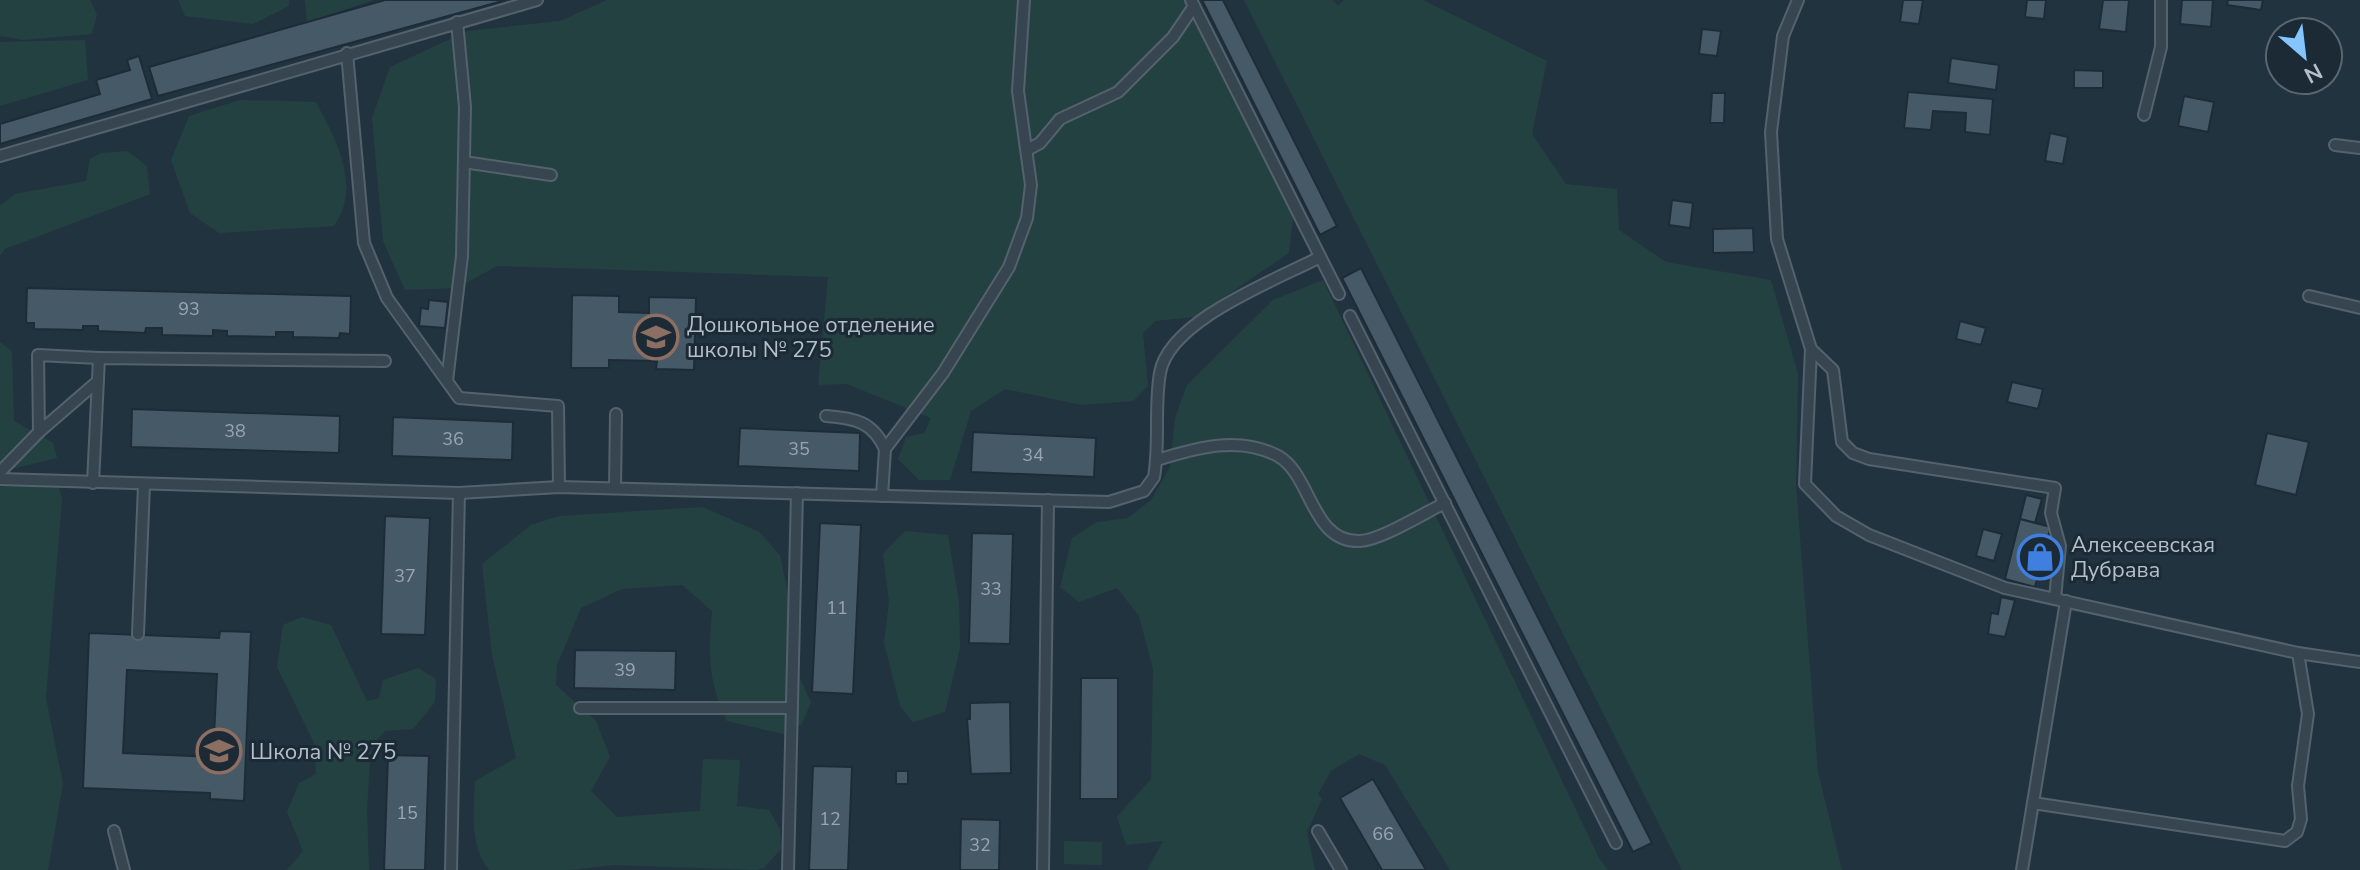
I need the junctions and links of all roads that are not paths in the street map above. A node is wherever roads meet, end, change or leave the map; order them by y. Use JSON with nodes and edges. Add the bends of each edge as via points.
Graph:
{"nodes":[{"id":1,"x":537,"y":0,"type":"edge"},
{"id":2,"x":1024,"y":0,"type":"edge"},
{"id":3,"x":1798,"y":0,"type":"edge"},
{"id":4,"x":2161,"y":0,"type":"edge"},
{"id":5,"x":1192,"y":3,"type":"edge"},
{"id":6,"x":457,"y":22,"type":"junction"},
{"id":7,"x":347,"y":53,"type":"junction"},
{"id":8,"x":2144,"y":115,"type":"dead end"},
{"id":9,"x":2335,"y":145,"type":"dead end"},
{"id":10,"x":2360,"y":148,"type":"edge"},
{"id":11,"x":1027,"y":150,"type":"junction"},
{"id":12,"x":0,"y":156,"type":"edge"},
{"id":13,"x":464,"y":162,"type":"junction"},
{"id":14,"x":551,"y":175,"type":"dead end"},
{"id":15,"x":1320,"y":257,"type":"junction"},
{"id":16,"x":1339,"y":294,"type":"dead end"},
{"id":17,"x":2309,"y":296,"type":"dead end"},
{"id":18,"x":2360,"y":308,"type":"edge"},
{"id":19,"x":1350,"y":316,"type":"dead end"},
{"id":20,"x":1811,"y":349,"type":"junction"},
{"id":21,"x":99,"y":358,"type":"junction"},
{"id":22,"x":385,"y":361,"type":"dead end"},
{"id":23,"x":98,"y":381,"type":"junction"},
{"id":24,"x":447,"y":381,"type":"junction"},
{"id":25,"x":616,"y":414,"type":"dead end"},
{"id":26,"x":826,"y":416,"type":"dead end"},
{"id":27,"x":39,"y":432,"type":"junction"},
{"id":28,"x":885,"y":449,"type":"junction"},
{"id":29,"x":1157,"y":460,"type":"junction"},
{"id":30,"x":0,"y":472,"type":"edge"},
{"id":31,"x":0,"y":479,"type":"edge"},
{"id":32,"x":93,"y":483,"type":"junction"},
{"id":33,"x":144,"y":485,"type":"junction"},
{"id":34,"x":559,"y":487,"type":"junction"},
{"id":35,"x":615,"y":488,"type":"junction"},
{"id":36,"x":459,"y":493,"type":"junction"},
{"id":37,"x":797,"y":493,"type":"junction"},
{"id":38,"x":882,"y":496,"type":"junction"},
{"id":39,"x":1048,"y":500,"type":"junction"},
{"id":40,"x":1445,"y":503,"type":"junction"},
{"id":41,"x":2061,"y":600,"type":"junction"},
{"id":42,"x":138,"y":634,"type":"dead end"},
{"id":43,"x":2298,"y":653,"type":"junction"},
{"id":44,"x":2360,"y":662,"type":"edge"},
{"id":45,"x":580,"y":708,"type":"dead end"},
{"id":46,"x":792,"y":708,"type":"junction"},
{"id":47,"x":2033,"y":803,"type":"junction"},
{"id":48,"x":114,"y":831,"type":"dead end"},
{"id":49,"x":1318,"y":831,"type":"dead end"},
{"id":50,"x":1616,"y":843,"type":"dead end"},
{"id":51,"x":124,"y":870,"type":"edge"},
{"id":52,"x":451,"y":870,"type":"edge"},
{"id":53,"x":788,"y":870,"type":"edge"},
{"id":54,"x":1043,"y":870,"type":"edge"},
{"id":55,"x":1341,"y":870,"type":"edge"},
{"id":56,"x":2022,"y":870,"type":"edge"}],
"edges":[{"from":1,"to":6,"type":"lane"},
{"from":2,"to":11,"type":"lane","via":[[1018,91]]},
{"from":3,"to":20,"type":"lane","via":[[1783,36],[1771,132],[1777,239]]},
{"from":4,"to":8,"type":"lane","via":[[2161,47]]},
{"from":5,"to":11,"type":"lane","via":[[1173,37],[1118,92],[1060,119]]},
{"from":5,"to":15,"type":"lane"},
{"from":6,"to":7,"type":"lane"},
{"from":6,"to":13,"type":"lane"},
{"from":7,"to":12,"type":"lane"},
{"from":7,"to":24,"type":"lane","via":[[364,243],[387,298]]},
{"from":9,"to":10,"type":"lane"},
{"from":11,"to":28,"type":"lane","via":[[1027,218],[1009,267],[943,373]]},
{"from":13,"to":14,"type":"lane"},
{"from":13,"to":24,"type":"lane","via":[[462,256]]},
{"from":15,"to":16,"type":"lane"},
{"from":15,"to":29,"type":"lane","via":[[1212,314],[1169,347],[1160,371]]},
{"from":17,"to":18,"type":"lane"},
{"from":19,"to":40,"type":"lane"},
{"from":20,"to":41,"type":"lane","via":[[1805,484],[1836,516],[1869,535],[2005,588]]},
{"from":20,"to":41,"type":"lane","via":[[1833,370],[1842,442],[1853,453],[2055,488],[2051,513],[2060,546]]},
{"from":21,"to":22,"type":"lane"},
{"from":21,"to":23,"type":"lane"},
{"from":21,"to":27,"type":"lane","via":[[38,355]]},
{"from":23,"to":27,"type":"lane"},
{"from":23,"to":32,"type":"lane"},
{"from":24,"to":34,"type":"lane","via":[[459,398],[558,406]]},
{"from":25,"to":35,"type":"lane"},
{"from":26,"to":28,"type":"lane","via":[[866,424]]},
{"from":27,"to":30,"type":"lane"},
{"from":28,"to":38,"type":"lane"},
{"from":29,"to":39,"type":"lane","via":[[1154,477],[1130,498]]},
{"from":29,"to":40,"type":"lane","via":[[1228,444],[1279,457],[1295,473],[1330,531],[1347,540],[1363,541]]},
{"from":31,"to":32,"type":"lane"},
{"from":32,"to":33,"type":"lane"},
{"from":33,"to":36,"type":"lane"},
{"from":33,"to":42,"type":"lane"},
{"from":34,"to":35,"type":"lane"},
{"from":34,"to":36,"type":"lane"},
{"from":35,"to":37,"type":"lane"},
{"from":36,"to":52,"type":"lane"},
{"from":37,"to":38,"type":"lane"},
{"from":37,"to":46,"type":"lane"},
{"from":38,"to":39,"type":"lane"},
{"from":39,"to":54,"type":"lane"},
{"from":40,"to":50,"type":"lane"},
{"from":41,"to":43,"type":"lane"},
{"from":41,"to":47,"type":"lane"},
{"from":43,"to":44,"type":"lane"},
{"from":43,"to":47,"type":"lane","via":[[2308,714],[2298,786],[2301,819],[2297,832],[2285,841]]},
{"from":45,"to":46,"type":"lane"},
{"from":46,"to":53,"type":"lane"},
{"from":47,"to":56,"type":"lane"},
{"from":48,"to":51,"type":"lane"},
{"from":49,"to":55,"type":"lane"}]}
